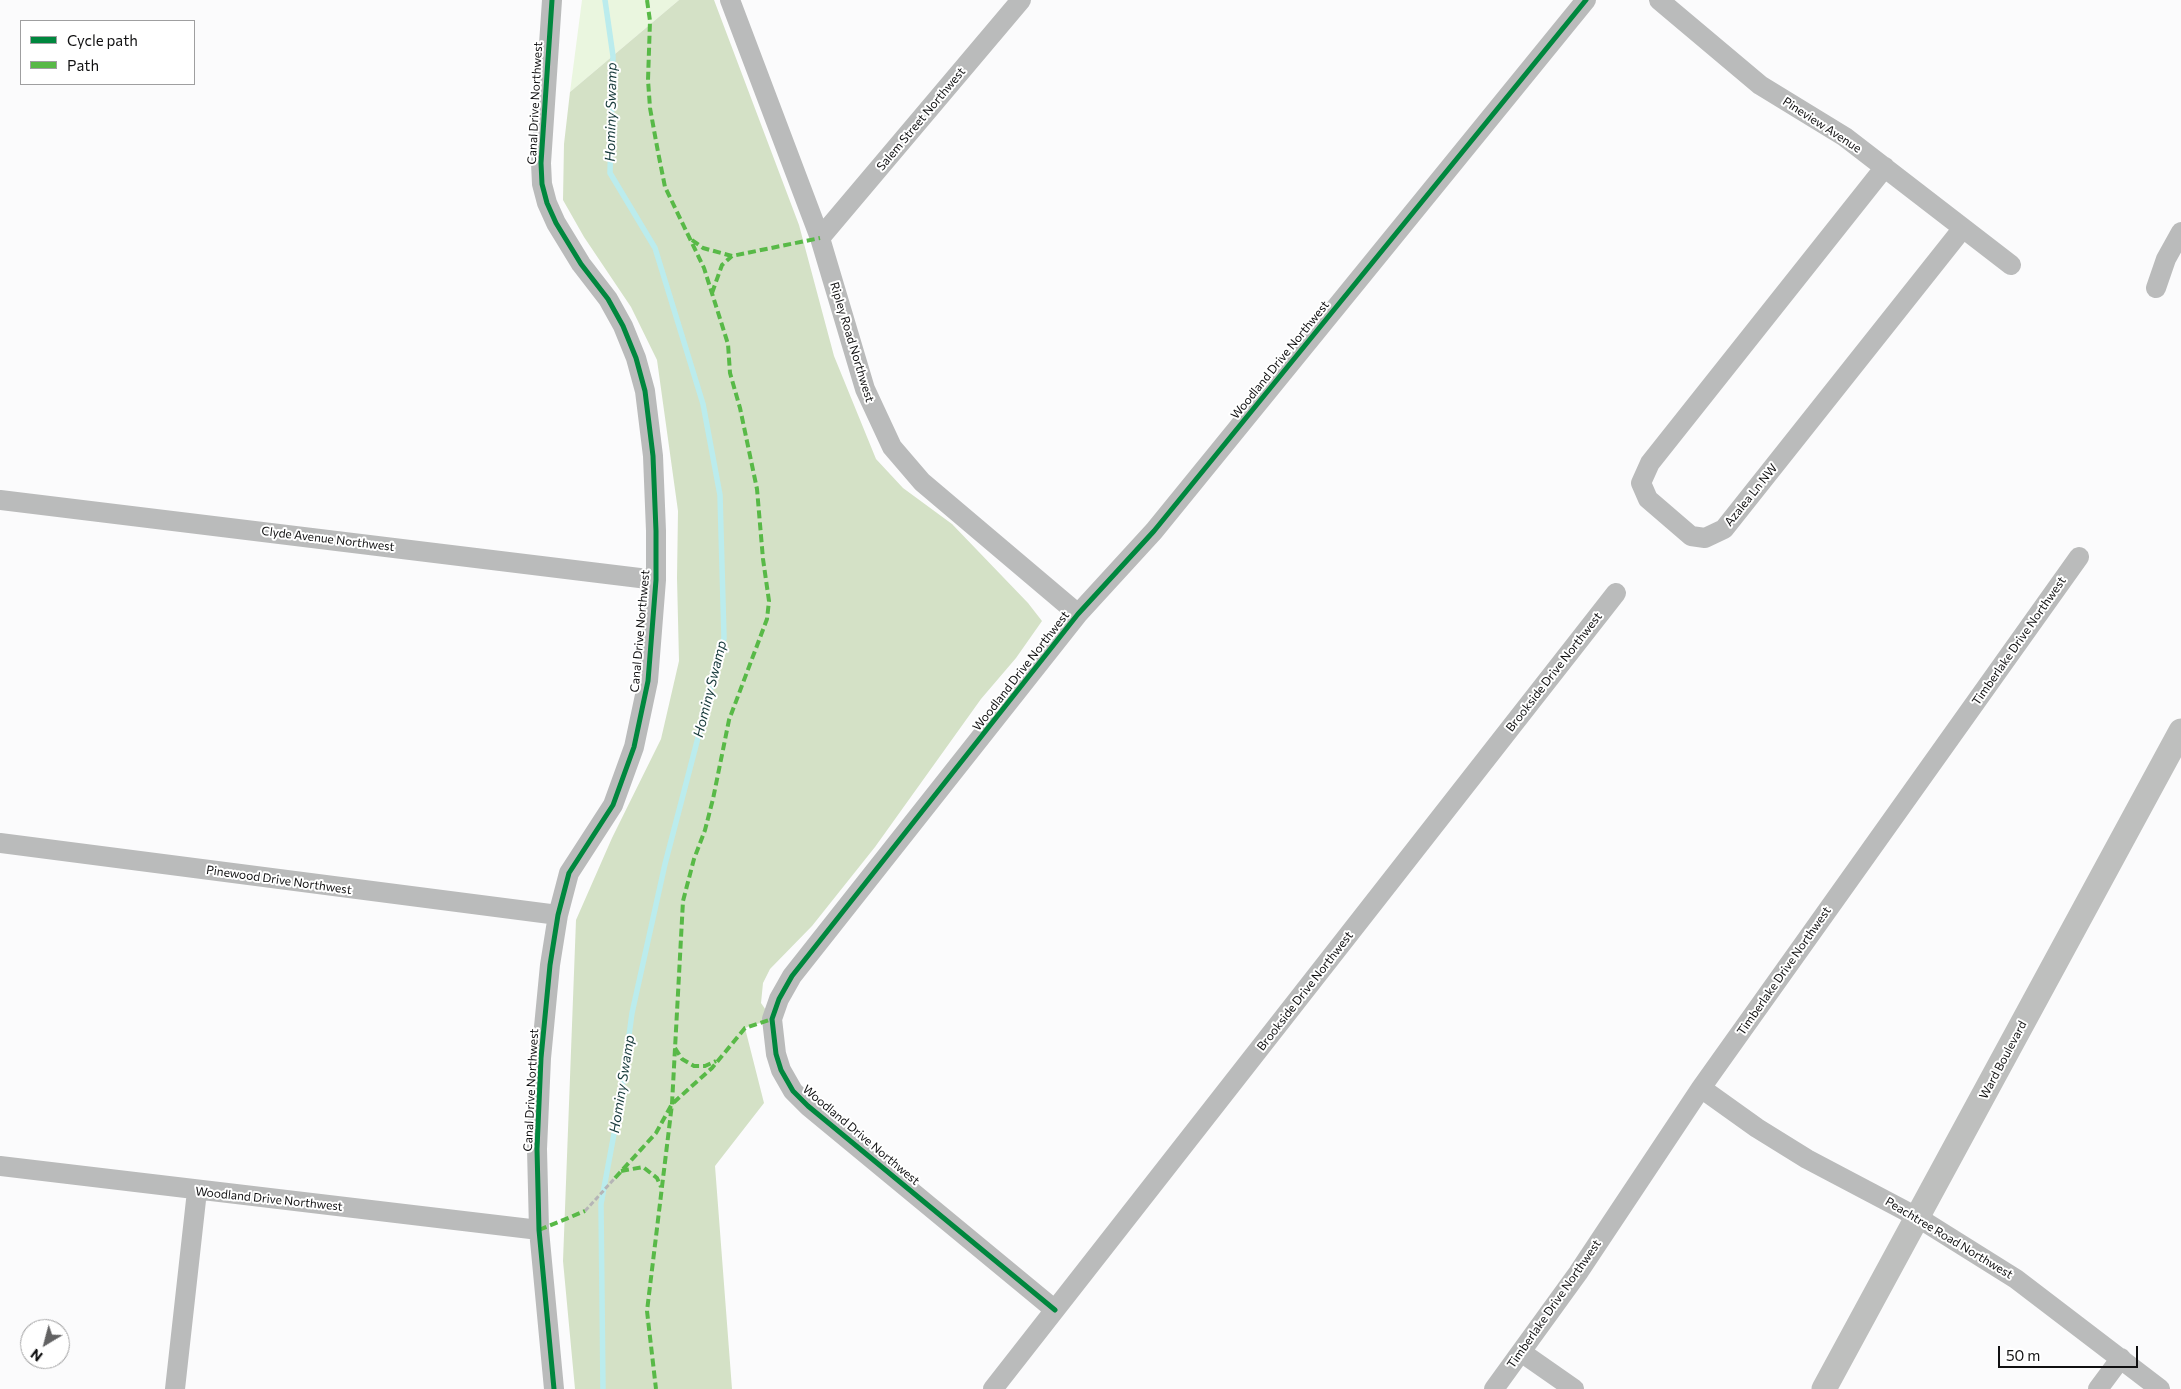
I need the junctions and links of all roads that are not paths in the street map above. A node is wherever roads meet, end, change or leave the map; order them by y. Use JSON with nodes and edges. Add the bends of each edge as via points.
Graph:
{"nodes":[{"id":1,"x":552,"y":0,"type":"edge"},
{"id":2,"x":730,"y":0,"type":"edge"},
{"id":3,"x":1021,"y":0,"type":"edge"},
{"id":4,"x":1586,"y":0,"type":"edge"},
{"id":5,"x":1659,"y":0,"type":"edge"},
{"id":6,"x":1885,"y":167,"type":"junction"},
{"id":7,"x":1963,"y":228,"type":"junction"},
{"id":8,"x":2181,"y":232,"type":"edge"},
{"id":9,"x":820,"y":238,"type":"junction"},
{"id":10,"x":2011,"y":265,"type":"dead end"},
{"id":11,"x":2156,"y":288,"type":"dead end"},
{"id":12,"x":0,"y":500,"type":"edge"},
{"id":13,"x":2079,"y":557,"type":"dead end"},
{"id":14,"x":656,"y":580,"type":"junction"},
{"id":15,"x":1616,"y":593,"type":"dead end"},
{"id":16,"x":1078,"y":614,"type":"junction"},
{"id":17,"x":2181,"y":731,"type":"edge"},
{"id":18,"x":0,"y":843,"type":"edge"},
{"id":19,"x":558,"y":915,"type":"junction"},
{"id":20,"x":1701,"y":1088,"type":"junction"},
{"id":21,"x":0,"y":1166,"type":"edge"},
{"id":22,"x":197,"y":1191,"type":"junction"},
{"id":23,"x":1918,"y":1217,"type":"junction"},
{"id":24,"x":539,"y":1230,"type":"junction"},
{"id":25,"x":1055,"y":1310,"type":"junction"},
{"id":26,"x":1521,"y":1352,"type":"junction"},
{"id":27,"x":2121,"y":1358,"type":"junction"},
{"id":28,"x":175,"y":1389,"type":"edge"},
{"id":29,"x":554,"y":1389,"type":"edge"},
{"id":30,"x":993,"y":1389,"type":"edge"},
{"id":31,"x":1494,"y":1389,"type":"edge"},
{"id":32,"x":1574,"y":1389,"type":"edge"},
{"id":33,"x":1824,"y":1389,"type":"edge"},
{"id":34,"x":2098,"y":1389,"type":"edge"},
{"id":35,"x":2160,"y":1389,"type":"edge"}],
"edges":[{"from":1,"to":14,"type":"street","name":"Canal Drive Northwest","via":[[542,184],[556,224],[608,299],[636,358],[645,391],[653,456]]},
{"from":2,"to":9,"type":"street","name":"Ripley Road Northwest"},
{"from":3,"to":9,"type":"street","name":"Salem Street Northwest"},
{"from":4,"to":16,"type":"street","name":"Woodland Drive Northwest","via":[[1154,531]]},
{"from":5,"to":6,"type":"street","name":"Pineview Avenue","via":[[1760,85],[1845,137]]},
{"from":6,"to":7,"type":"street","name":"Pineview Avenue"},
{"from":6,"to":7,"type":"street","name":"Azalea Ln NW","via":[[1650,463],[1642,483],[1648,500],[1691,536],[1705,538],[1724,529]]},
{"from":7,"to":10,"type":"street","name":"Pineview Avenue"},
{"from":8,"to":11,"type":"street","via":[[2166,259]]},
{"from":9,"to":16,"type":"street","name":"Ripley Road Northwest","via":[[865,389],[892,447],[922,482]]},
{"from":12,"to":14,"type":"street","name":"Clyde Avenue Northwest"},
{"from":13,"to":20,"type":"street","name":"Timberlake Drive Northwest"},
{"from":14,"to":19,"type":"street","name":"Canal Drive Northwest","via":[[648,681],[634,747],[613,805],[569,874]]},
{"from":15,"to":25,"type":"street","name":"Brookside Drive Northwest"},
{"from":16,"to":25,"type":"street","name":"Woodland Drive Northwest","via":[[792,976],[772,1019],[776,1054],[793,1091]]},
{"from":17,"to":23,"type":"main road","name":"Ward Boulevard"},
{"from":18,"to":19,"type":"street","name":"Pinewood Drive Northwest"},
{"from":19,"to":24,"type":"street","name":"Canal Drive Northwest","via":[[541,1058],[537,1148]]},
{"from":20,"to":23,"type":"street","name":"Peachtree Road Northwest","via":[[1807,1160]]},
{"from":20,"to":26,"type":"street","name":"Timberlake Drive Northwest","via":[[1578,1273]]},
{"from":21,"to":22,"type":"street","name":"Woodland Drive Northwest"},
{"from":22,"to":24,"type":"street","name":"Woodland Drive Northwest"},
{"from":22,"to":28,"type":"street"},
{"from":23,"to":27,"type":"street","name":"Peachtree Road Northwest","via":[[2016,1278]]},
{"from":23,"to":33,"type":"main road","name":"Ward Boulevard"},
{"from":24,"to":29,"type":"street","name":"Canal Drive Northwest"},
{"from":25,"to":30,"type":"street","name":"Brookside Drive Northwest"},
{"from":26,"to":31,"type":"street","name":"Timberlake Drive Northwest"},
{"from":26,"to":32,"type":"street"},
{"from":27,"to":34,"type":"street"},
{"from":27,"to":35,"type":"street","name":"Peachtree Road Northwest"}]}
